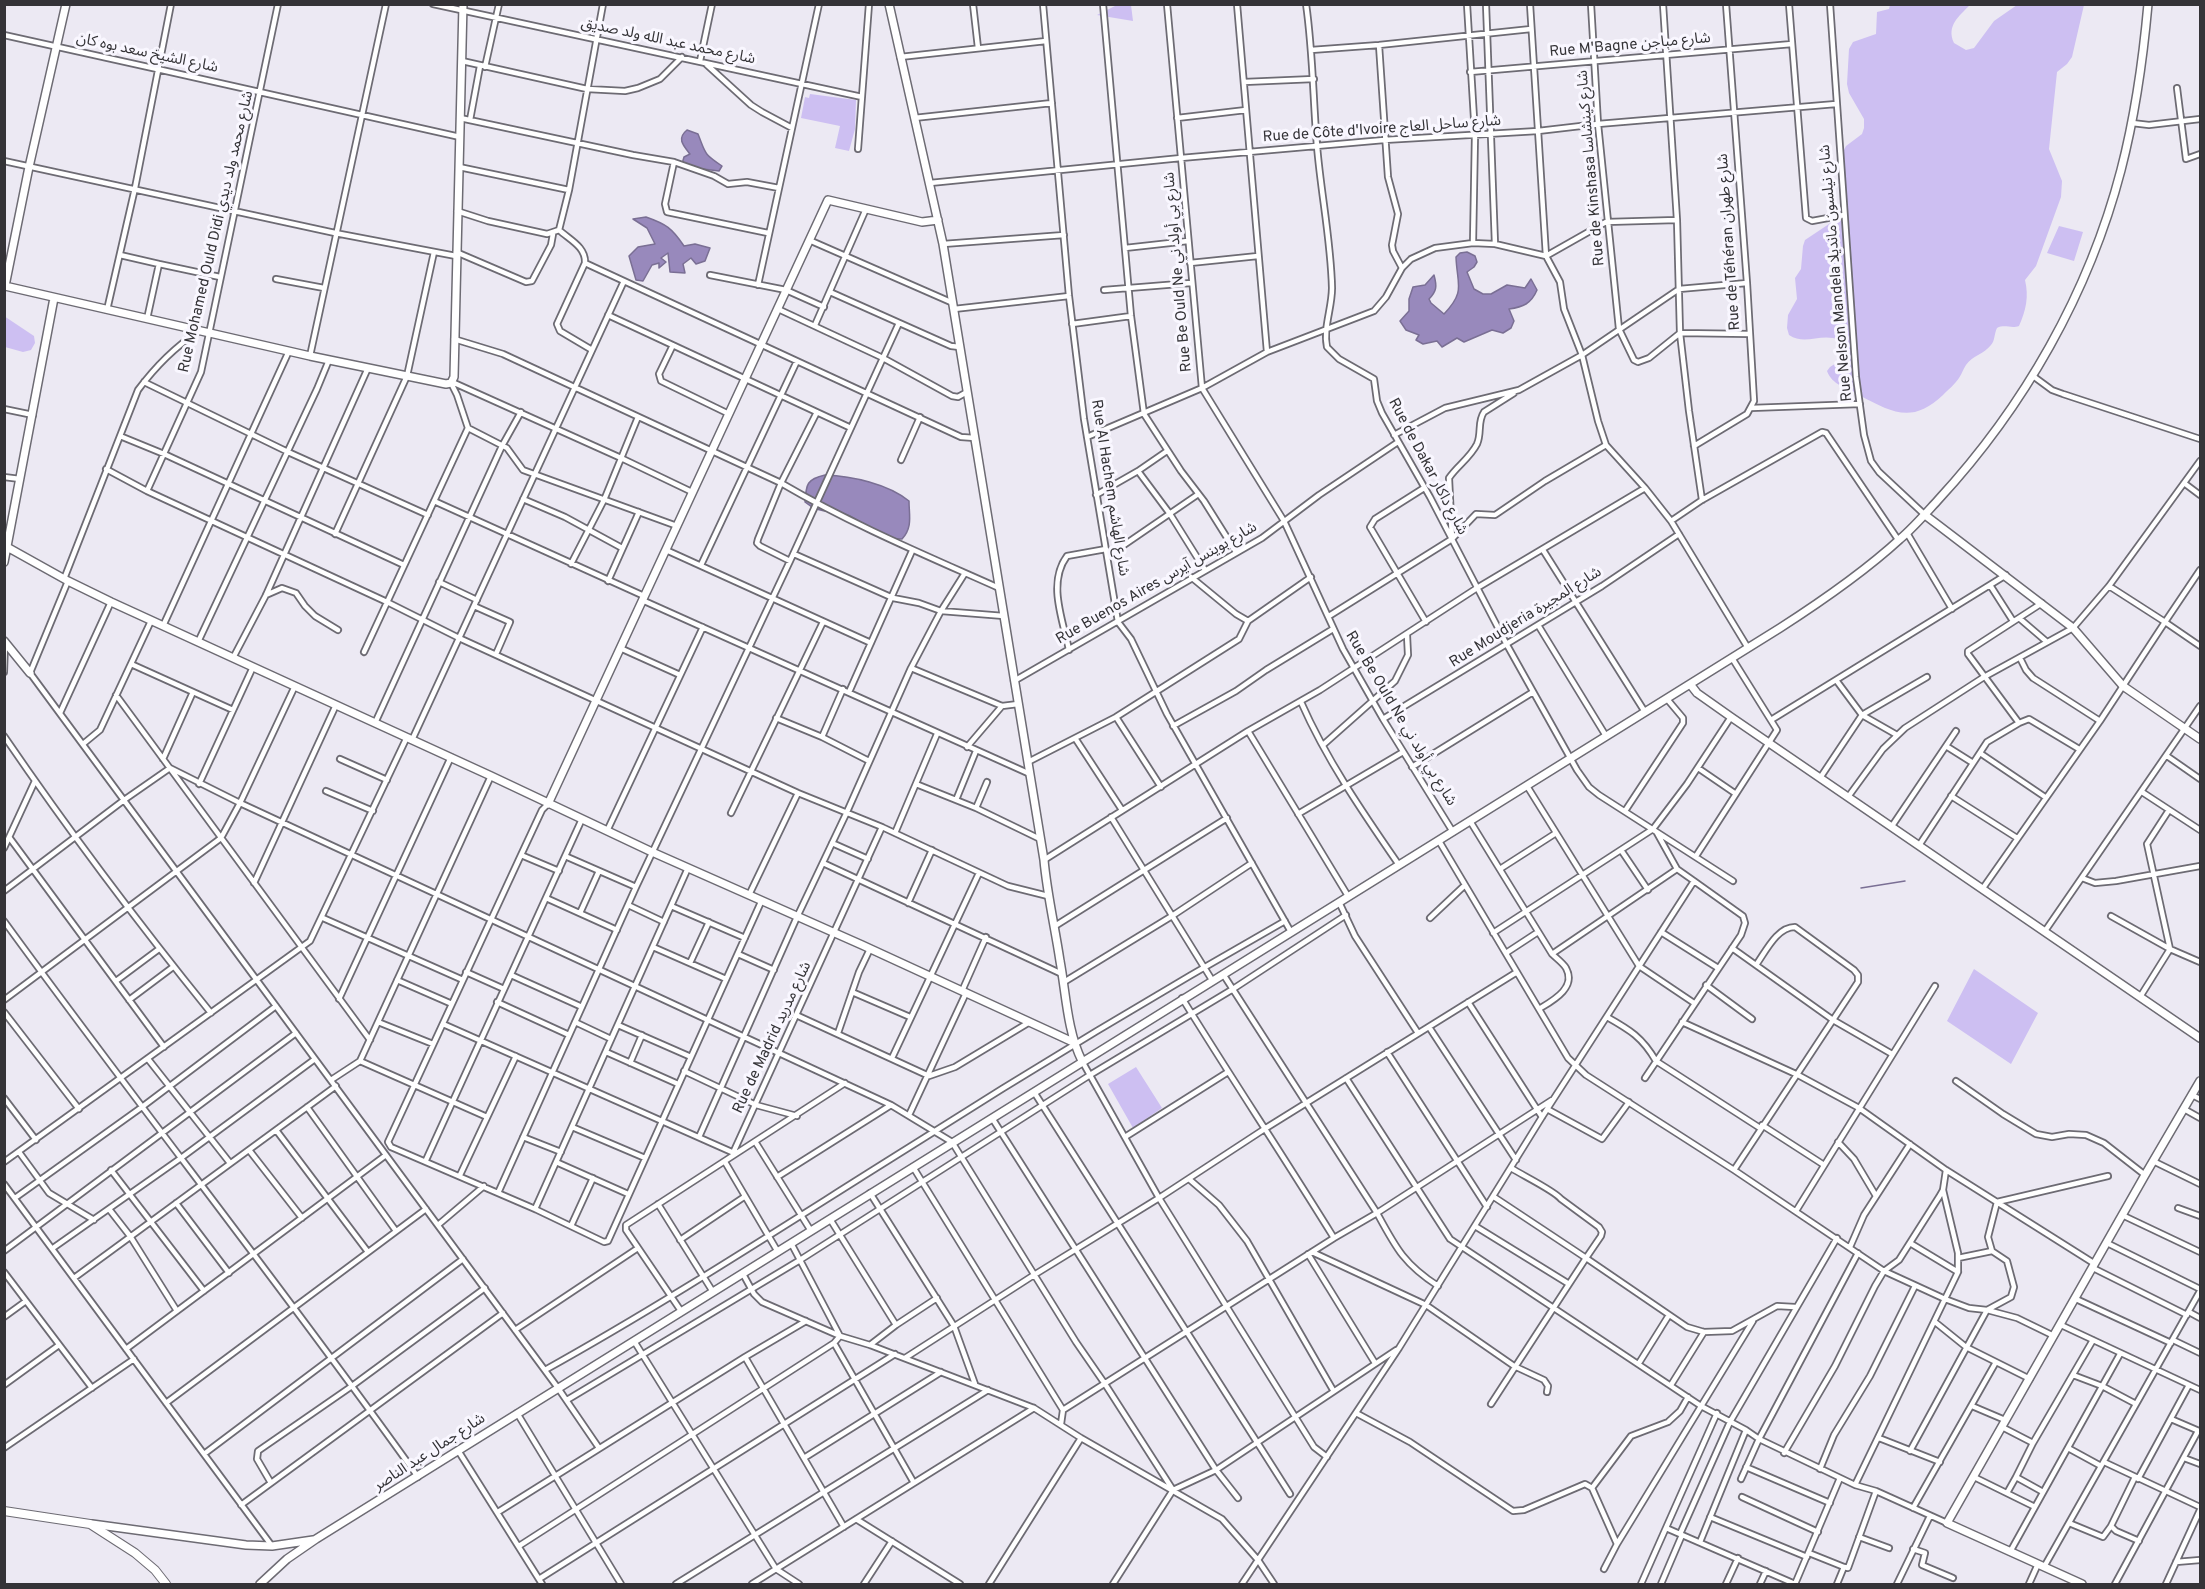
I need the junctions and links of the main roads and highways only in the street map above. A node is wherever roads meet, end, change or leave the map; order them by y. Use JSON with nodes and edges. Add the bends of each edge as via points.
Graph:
{"nodes":[{"id":1,"x":4,"y":1511,"type":"edge"},
{"id":2,"x":166,"y":1584,"type":"edge"}],
"edges":[{"from":1,"to":2,"type":"main road","via":[[90,1524],[135,1553]]}]}
